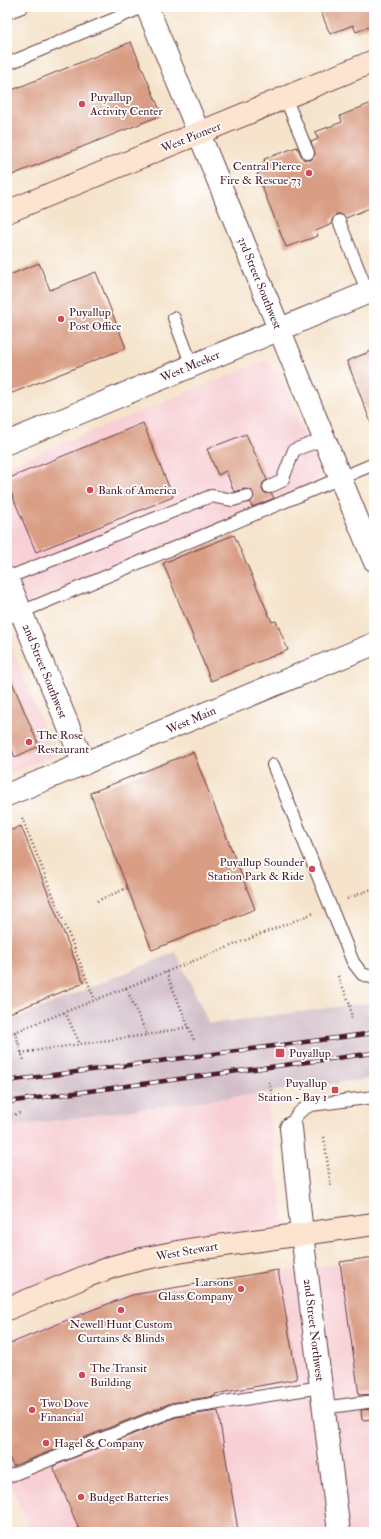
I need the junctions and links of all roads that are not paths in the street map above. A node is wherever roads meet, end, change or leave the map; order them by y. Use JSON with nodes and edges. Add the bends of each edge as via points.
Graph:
{"nodes":[{"id":1,"x":22,"y":7,"type":"edge"},
{"id":2,"x":143,"y":7,"type":"edge"},
{"id":3,"x":147,"y":7,"type":"edge"},
{"id":4,"x":7,"y":13,"type":"edge"},
{"id":5,"x":374,"y":61,"type":"edge"},
{"id":6,"x":7,"y":64,"type":"edge"},
{"id":7,"x":285,"y":97,"type":"junction"},
{"id":8,"x":199,"y":134,"type":"junction"},
{"id":9,"x":308,"y":153,"type":"dead end"},
{"id":10,"x":7,"y":212,"type":"edge"},
{"id":11,"x":339,"y":221,"type":"dead end"},
{"id":12,"x":371,"y":292,"type":"edge"},
{"id":13,"x":174,"y":318,"type":"dead end"},
{"id":14,"x":279,"y":329,"type":"junction"},
{"id":15,"x":192,"y":366,"type":"junction"},
{"id":16,"x":324,"y":439,"type":"junction"},
{"id":17,"x":7,"y":443,"type":"edge"},
{"id":18,"x":374,"y":464,"type":"edge"},
{"id":19,"x":341,"y":478,"type":"junction"},
{"id":20,"x":269,"y":487,"type":"dead end"},
{"id":21,"x":247,"y":496,"type":"dead end"},
{"id":22,"x":374,"y":560,"type":"edge"},
{"id":23,"x":7,"y":578,"type":"edge"},
{"id":24,"x":14,"y":615,"type":"edge"},
{"id":25,"x":374,"y":644,"type":"edge"},
{"id":26,"x":84,"y":764,"type":"junction"},
{"id":27,"x":273,"y":765,"type":"dead end"},
{"id":28,"x":7,"y":795,"type":"edge"},
{"id":29,"x":374,"y":978,"type":"edge"},
{"id":30,"x":374,"y":1097,"type":"edge"},
{"id":31,"x":291,"y":1128,"type":"joint"},
{"id":32,"x":374,"y":1224,"type":"edge"},
{"id":33,"x":302,"y":1234,"type":"junction"},
{"id":34,"x":7,"y":1309,"type":"edge"},
{"id":35,"x":322,"y":1398,"type":"junction"},
{"id":36,"x":374,"y":1401,"type":"edge"},
{"id":37,"x":7,"y":1477,"type":"edge"},
{"id":38,"x":339,"y":1532,"type":"edge"}],
"edges":[{"from":1,"to":4,"type":"lane"},
{"from":2,"to":6,"type":"lane"},
{"from":3,"to":8,"type":"street","name":"3rd Street Southwest"},
{"from":5,"to":7,"type":"main road","name":"West Pioneer"},
{"from":7,"to":8,"type":"main road","name":"West Pioneer"},
{"from":7,"to":9,"type":"lane"},
{"from":8,"to":10,"type":"main road","name":"West Pioneer"},
{"from":8,"to":14,"type":"street","name":"3rd Street Southwest"},
{"from":11,"to":12,"type":"lane"},
{"from":12,"to":14,"type":"street","name":"West Meeker"},
{"from":13,"to":15,"type":"lane"},
{"from":14,"to":15,"type":"street","name":"West Meeker"},
{"from":14,"to":16,"type":"street","name":"3rd Street Southwest"},
{"from":15,"to":17,"type":"street","name":"West Meeker"},
{"from":16,"to":19,"type":"street","name":"3rd Street Southwest"},
{"from":16,"to":20,"type":"lane","via":[[294,450],[282,482]]},
{"from":18,"to":19,"type":"lane"},
{"from":19,"to":22,"type":"street","name":"3rd Street Southwest"},
{"from":19,"to":24,"type":"lane"},
{"from":21,"to":23,"type":"lane","via":[[234,500],[211,496]]},
{"from":23,"to":24,"type":"street","name":"2nd Street Southwest"},
{"from":24,"to":26,"type":"street","name":"2nd Street Southwest"},
{"from":25,"to":26,"type":"street","name":"West Main"},
{"from":26,"to":28,"type":"street","name":"West Main"},
{"from":27,"to":29,"type":"lane","via":[[353,962],[362,974]]},
{"from":30,"to":31,"type":"lane","via":[[311,1105],[297,1114]]},
{"from":31,"to":33,"type":"street","name":"2nd Street Northwest"},
{"from":32,"to":33,"type":"main road","name":"West Stewart"},
{"from":33,"to":34,"type":"main road","name":"West Stewart","via":[[141,1259],[87,1276]]},
{"from":33,"to":35,"type":"street","name":"2nd Street Northwest"},
{"from":35,"to":36,"type":"lane"},
{"from":35,"to":37,"type":"lane","via":[[174,1410]]},
{"from":35,"to":38,"type":"street","name":"2nd Street Northwest"}]}
